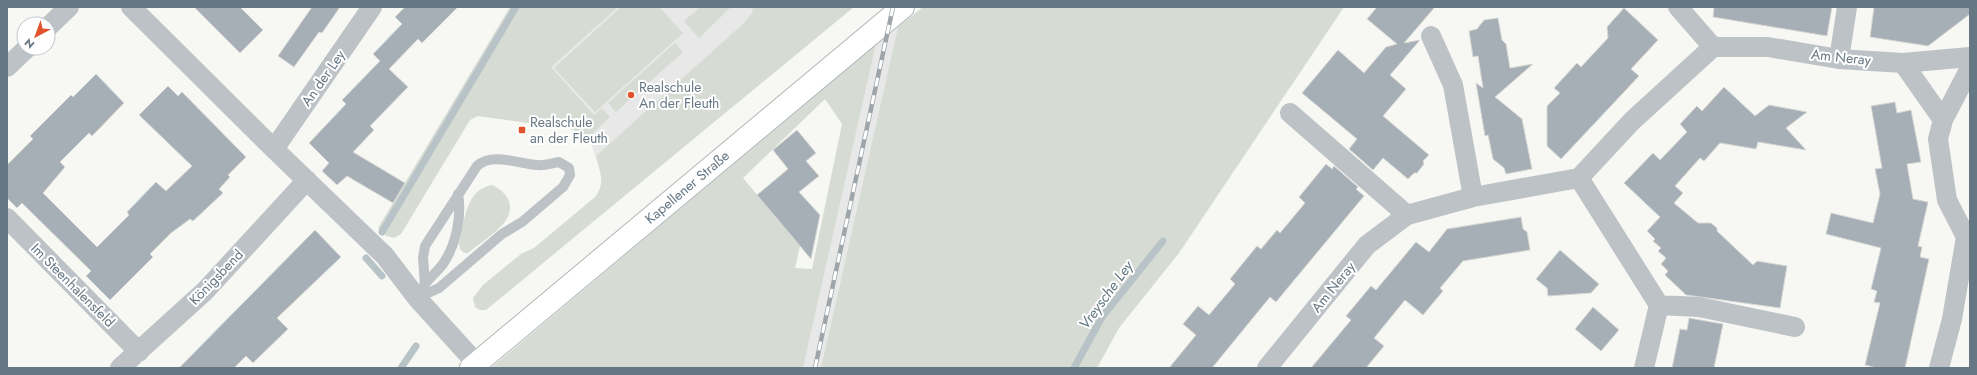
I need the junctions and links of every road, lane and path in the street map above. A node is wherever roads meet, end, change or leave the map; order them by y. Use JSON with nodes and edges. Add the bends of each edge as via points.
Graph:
{"nodes":[{"id":1,"x":69,"y":7,"type":"edge"},
{"id":2,"x":131,"y":7,"type":"edge"},
{"id":3,"x":372,"y":7,"type":"edge"},
{"id":4,"x":903,"y":7,"type":"edge"},
{"id":5,"x":1678,"y":7,"type":"edge"},
{"id":6,"x":1847,"y":7,"type":"edge"},
{"id":7,"x":56,"y":19,"type":"edge"},
{"id":8,"x":1431,"y":36,"type":"dead end"},
{"id":9,"x":1713,"y":47,"type":"junction"},
{"id":10,"x":19,"y":56,"type":"edge"},
{"id":11,"x":1970,"y":57,"type":"edge"},
{"id":12,"x":1839,"y":59,"type":"junction"},
{"id":13,"x":1903,"y":63,"type":"junction"},
{"id":14,"x":7,"y":67,"type":"edge"},
{"id":15,"x":1970,"y":68,"type":"edge"},
{"id":16,"x":1290,"y":113,"type":"dead end"},
{"id":17,"x":1943,"y":120,"type":"junction"},
{"id":18,"x":274,"y":149,"type":"junction"},
{"id":19,"x":1578,"y":178,"type":"junction"},
{"id":20,"x":307,"y":180,"type":"junction"},
{"id":21,"x":458,"y":194,"type":"junction"},
{"id":22,"x":1473,"y":197,"type":"junction"},
{"id":23,"x":1407,"y":215,"type":"junction"},
{"id":24,"x":7,"y":218,"type":"edge"},
{"id":25,"x":1968,"y":236,"type":"edge"},
{"id":26,"x":421,"y":291,"type":"junction"},
{"id":27,"x":1659,"y":305,"type":"junction"},
{"id":28,"x":1795,"y":327,"type":"dead end"},
{"id":29,"x":139,"y":352,"type":"junction"},
{"id":30,"x":473,"y":366,"type":"edge"},
{"id":31,"x":120,"y":368,"type":"edge"},
{"id":32,"x":1267,"y":368,"type":"edge"},
{"id":33,"x":1644,"y":368,"type":"edge"},
{"id":34,"x":1939,"y":368,"type":"edge"}],
"edges":[{"from":1,"to":7,"type":"street"},
{"from":2,"to":18,"type":"street"},
{"from":3,"to":18,"type":"street","name":"An der Ley"},
{"from":4,"to":30,"type":"main road","name":"Kapellener Straße"},
{"from":5,"to":9,"type":"street"},
{"from":6,"to":12,"type":"street"},
{"from":8,"to":22,"type":"street","via":[[1453,85]]},
{"from":9,"to":12,"type":"street","name":"Am Neray","via":[[1768,47]]},
{"from":9,"to":19,"type":"street","via":[[1632,121]]},
{"from":10,"to":14,"type":"street"},
{"from":11,"to":13,"type":"street","name":"Am Neray"},
{"from":12,"to":13,"type":"street","name":"Am Neray"},
{"from":13,"to":17,"type":"street"},
{"from":15,"to":17,"type":"street"},
{"from":16,"to":23,"type":"street"},
{"from":17,"to":25,"type":"street","via":[[1938,139],[1947,200]]},
{"from":18,"to":20,"type":"street"},
{"from":19,"to":22,"type":"street","name":"Am Neray"},
{"from":19,"to":27,"type":"street"},
{"from":20,"to":26,"type":"street"},
{"from":20,"to":29,"type":"street","name":"Königsbend","via":[[204,291]]},
{"from":21,"to":26,"type":"lane","via":[[425,246]]},
{"from":21,"to":26,"type":"lane","via":[[459,220],[451,250]]},
{"from":21,"to":26,"type":"lane","via":[[477,166],[488,159],[539,165],[559,162],[568,168],[570,175],[563,187],[517,225],[502,234],[439,288]]},
{"from":22,"to":23,"type":"street","name":"Am Neray"},
{"from":23,"to":32,"type":"street","name":"Am Neray","via":[[1367,245]]},
{"from":24,"to":29,"type":"street","name":"Im Steenhalensfeld"},
{"from":25,"to":34,"type":"street","via":[[1952,319]]},
{"from":26,"to":30,"type":"street"},
{"from":27,"to":28,"type":"street","via":[[1699,306]]},
{"from":27,"to":33,"type":"street"},
{"from":29,"to":31,"type":"street","name":"Königsbend"}]}
